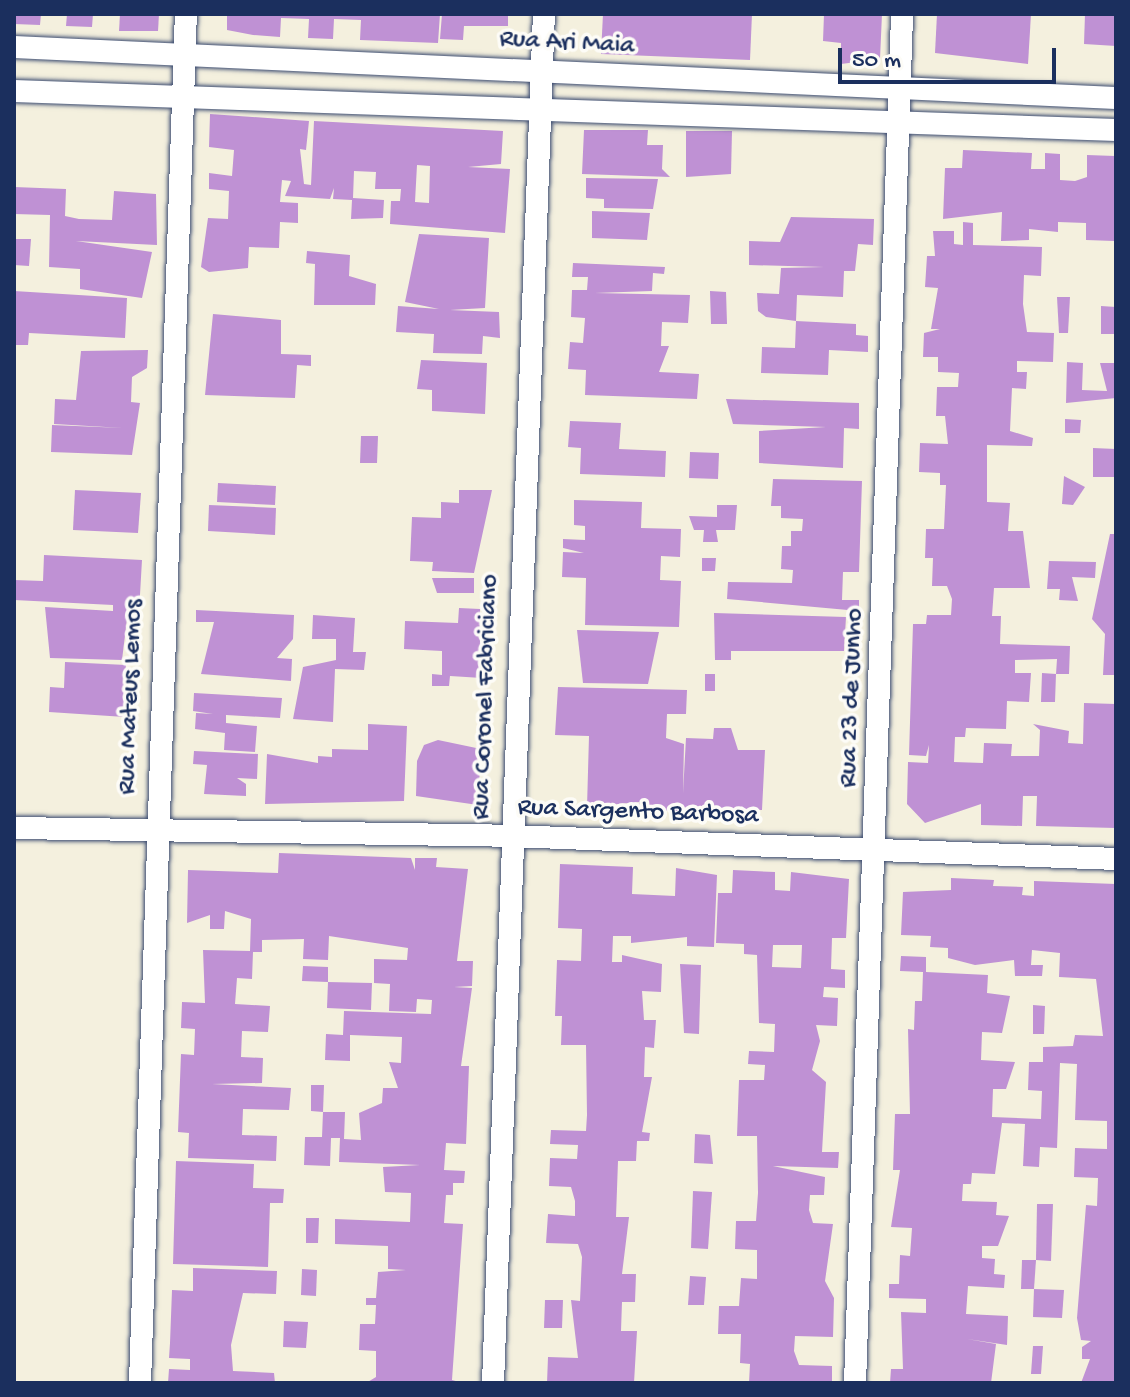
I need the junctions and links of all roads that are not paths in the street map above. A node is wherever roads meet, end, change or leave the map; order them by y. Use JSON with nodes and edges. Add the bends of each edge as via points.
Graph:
{"nodes":[{"id":1,"x":186,"y":14,"type":"edge"},
{"id":2,"x":544,"y":14,"type":"edge"},
{"id":3,"x":902,"y":14,"type":"edge"},
{"id":4,"x":14,"y":47,"type":"edge"},
{"id":5,"x":184,"y":52,"type":"junction"},
{"id":6,"x":541,"y":70,"type":"junction"},
{"id":7,"x":14,"y":91,"type":"edge"},
{"id":8,"x":899,"y":91,"type":"junction"},
{"id":9,"x":181,"y":98,"type":"junction"},
{"id":10,"x":1116,"y":98,"type":"edge"},
{"id":11,"x":539,"y":110,"type":"junction"},
{"id":12,"x":897,"y":125,"type":"junction"},
{"id":13,"x":1116,"y":130,"type":"edge"},
{"id":14,"x":14,"y":828,"type":"edge"},
{"id":15,"x":155,"y":833,"type":"junction"},
{"id":16,"x":510,"y":836,"type":"junction"},
{"id":17,"x":876,"y":851,"type":"junction"},
{"id":18,"x":1116,"y":859,"type":"edge"},
{"id":19,"x":140,"y":1383,"type":"edge"},
{"id":20,"x":493,"y":1383,"type":"edge"},
{"id":21,"x":855,"y":1383,"type":"edge"}],
"edges":[{"from":1,"to":5,"type":"street","name":"Rua Mateus Lemos"},
{"from":2,"to":6,"type":"street","name":"Rua Coronel Fabriciano"},
{"from":3,"to":8,"type":"street","name":"Rua 23 de Junho"},
{"from":4,"to":5,"type":"street","name":"Rua Ari Maia"},
{"from":5,"to":6,"type":"street","name":"Rua Ari Maia"},
{"from":5,"to":9,"type":"street","name":"Rua Mateus Lemos"},
{"from":6,"to":8,"type":"street","name":"Rua Ari Maia"},
{"from":6,"to":11,"type":"street","name":"Rua Coronel Fabriciano"},
{"from":7,"to":9,"type":"street"},
{"from":8,"to":10,"type":"street","name":"Rua Ari Maia"},
{"from":8,"to":12,"type":"street","name":"Rua 23 de Junho"},
{"from":9,"to":11,"type":"street"},
{"from":9,"to":15,"type":"street","name":"Rua Mateus Lemos"},
{"from":11,"to":12,"type":"street"},
{"from":11,"to":16,"type":"street","name":"Rua Coronel Fabriciano"},
{"from":12,"to":13,"type":"street"},
{"from":12,"to":17,"type":"street","name":"Rua 23 de Junho"},
{"from":14,"to":15,"type":"street","name":"Rua Sargento Barbosa"},
{"from":15,"to":16,"type":"street","name":"Rua Sargento Barbosa"},
{"from":15,"to":19,"type":"street","name":"Rua Mateus Lemos"},
{"from":16,"to":17,"type":"street","name":"Rua Sargento Barbosa"},
{"from":16,"to":20,"type":"street","name":"Rua Coronel Fabriciano"},
{"from":17,"to":18,"type":"street","name":"Rua Sargento Barbosa"},
{"from":17,"to":21,"type":"street","name":"Rua 23 de Junho"}]}
